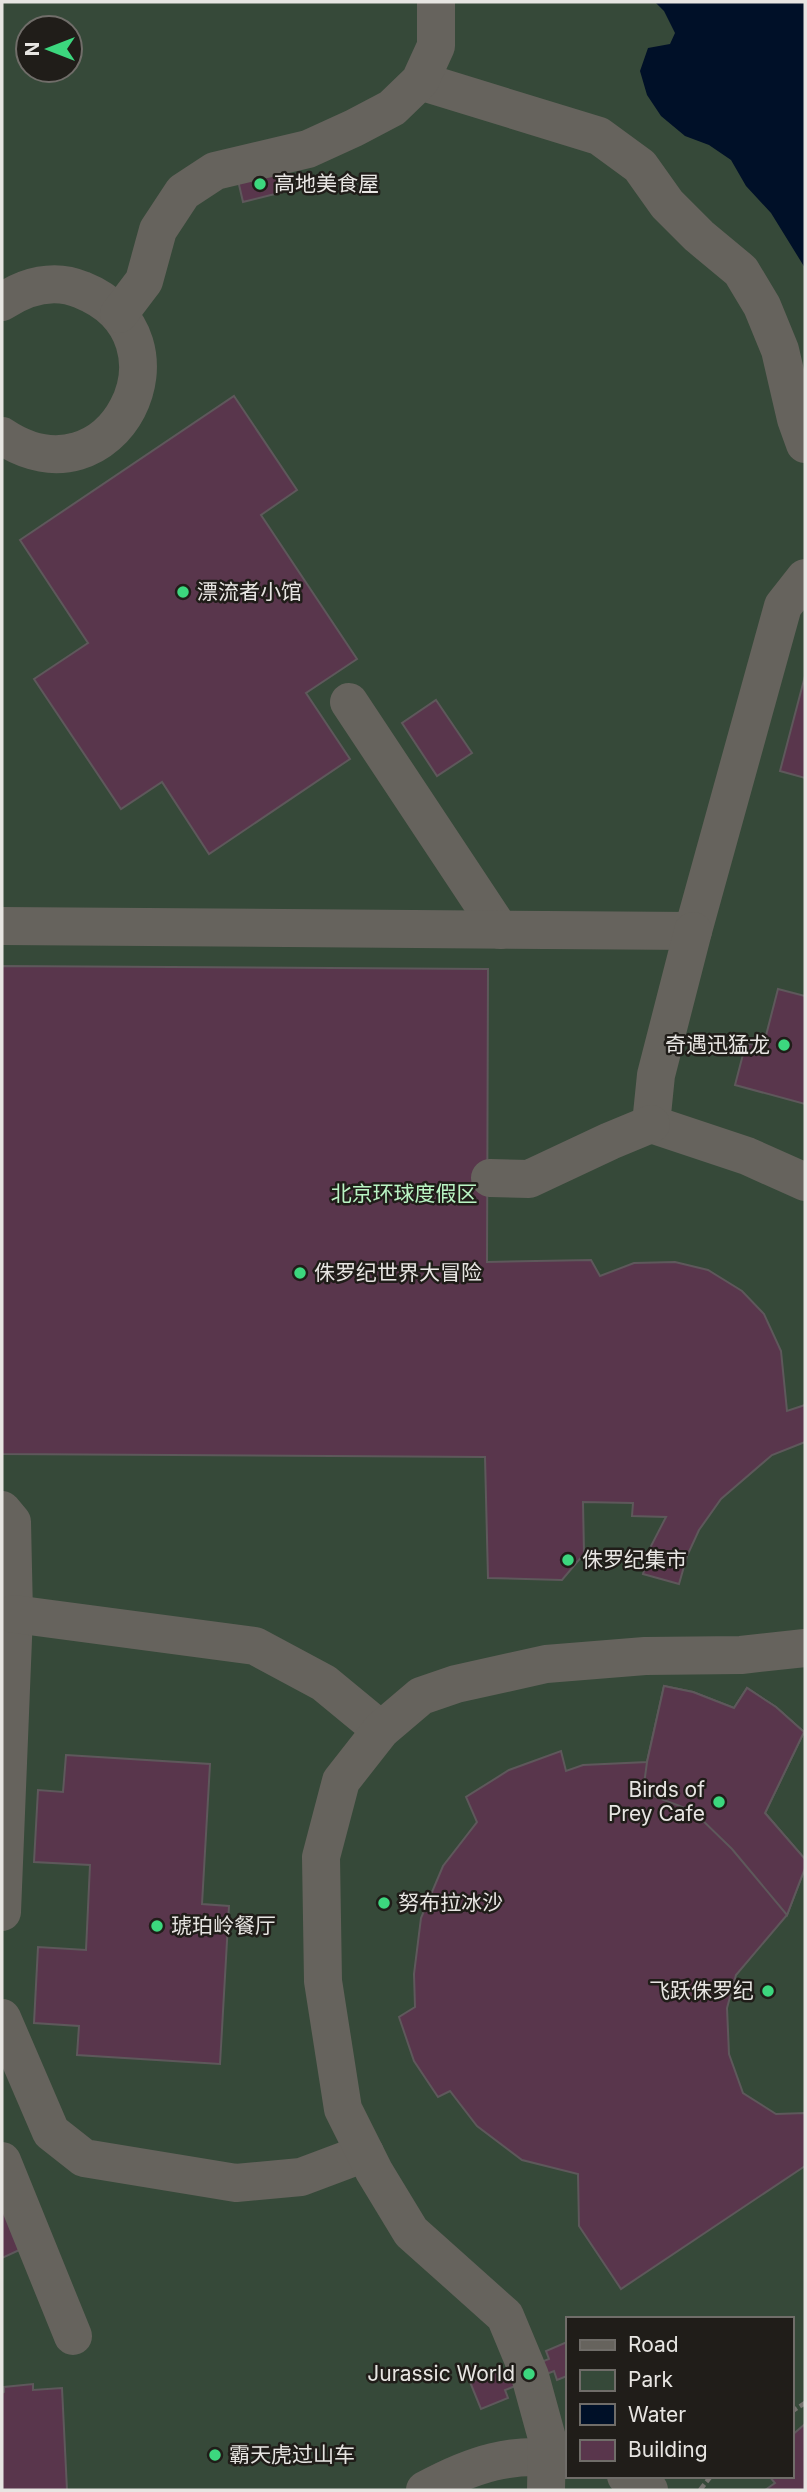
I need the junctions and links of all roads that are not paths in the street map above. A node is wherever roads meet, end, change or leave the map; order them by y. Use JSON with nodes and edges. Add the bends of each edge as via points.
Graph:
{"nodes":[{"id":1,"x":436,"y":2,"type":"edge"},
{"id":2,"x":420,"y":80,"type":"junction"},
{"id":3,"x":2,"y":302,"type":"edge"},
{"id":4,"x":119,"y":314,"type":"junction"},
{"id":5,"x":2,"y":436,"type":"edge"},
{"id":6,"x":805,"y":444,"type":"edge"},
{"id":7,"x":805,"y":578,"type":"edge"},
{"id":8,"x":349,"y":702,"type":"dead end"},
{"id":9,"x":2,"y":926,"type":"edge"},
{"id":10,"x":500,"y":930,"type":"junction"},
{"id":11,"x":693,"y":931,"type":"junction"},
{"id":12,"x":651,"y":1124,"type":"junction"},
{"id":13,"x":490,"y":1178,"type":"dead end"},
{"id":14,"x":805,"y":1182,"type":"edge"},
{"id":15,"x":2,"y":1510,"type":"edge"},
{"id":16,"x":14,"y":1614,"type":"junction"},
{"id":17,"x":805,"y":1648,"type":"edge"},
{"id":18,"x":380,"y":1730,"type":"junction"},
{"id":19,"x":2,"y":1912,"type":"edge"},
{"id":20,"x":2,"y":2018,"type":"edge"},
{"id":21,"x":365,"y":2153,"type":"junction"},
{"id":22,"x":2,"y":2161,"type":"edge"},
{"id":23,"x":73,"y":2336,"type":"dead end"},
{"id":24,"x":553,"y":2468,"type":"edge"},
{"id":25,"x":629,"y":2478,"type":"edge"},
{"id":26,"x":425,"y":2490,"type":"edge"},
{"id":27,"x":649,"y":2490,"type":"edge"}],
"edges":[{"from":1,"to":2,"type":"street","via":[[436,46]]},
{"from":2,"to":4,"type":"street","via":[[392,108],[354,128],[308,149],[215,171],[183,192],[158,230],[144,281]]},
{"from":2,"to":6,"type":"street","via":[[599,136],[640,166],[667,204],[741,271],[762,306],[780,350]]},
{"from":3,"to":4,"type":"street","via":[[18,291],[45,284],[73,286],[99,296]]},
{"from":4,"to":5,"type":"street","via":[[133,338],[139,366],[135,395],[122,420],[102,440],[75,452],[47,455],[19,448]]},
{"from":7,"to":11,"type":"street","via":[[783,606]]},
{"from":8,"to":10,"type":"street"},
{"from":9,"to":10,"type":"street"},
{"from":10,"to":11,"type":"street"},
{"from":11,"to":12,"type":"street","via":[[656,1075]]},
{"from":12,"to":13,"type":"street","via":[[529,1179]]},
{"from":12,"to":14,"type":"street","via":[[747,1156]]},
{"from":15,"to":16,"type":"street","via":[[12,1522]]},
{"from":16,"to":18,"type":"street","via":[[255,1646],[324,1683]]},
{"from":16,"to":19,"type":"street"},
{"from":17,"to":18,"type":"street","via":[[546,1664],[421,1696]]},
{"from":18,"to":21,"type":"street","via":[[341,1781],[321,1857],[323,1981],[343,2109]]},
{"from":20,"to":21,"type":"street","via":[[51,2132],[84,2158],[236,2183],[301,2177]]},
{"from":21,"to":24,"type":"street","via":[[411,2232],[505,2316],[530,2376]]},
{"from":22,"to":23,"type":"street"},
{"from":24,"to":26,"type":"street","via":[[509,2458],[459,2472]]},
{"from":25,"to":27,"type":"street"}]}
